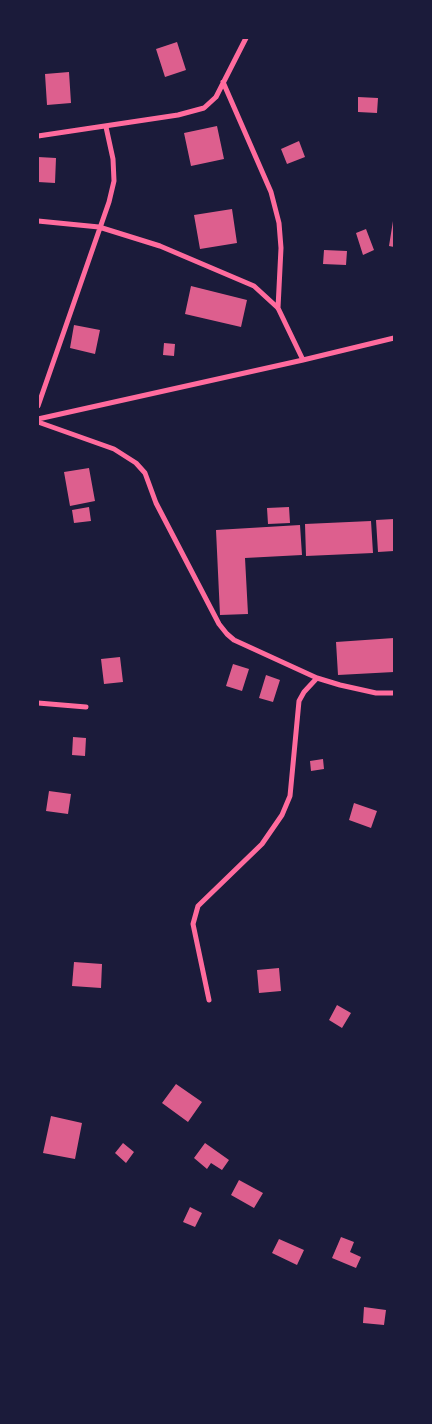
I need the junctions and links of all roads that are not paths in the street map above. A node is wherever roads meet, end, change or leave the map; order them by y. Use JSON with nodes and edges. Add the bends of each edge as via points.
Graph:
{"nodes":[{"id":1,"x":246,"y":38,"type":"edge"},
{"id":2,"x":223,"y":82,"type":"junction"},
{"id":3,"x":106,"y":127,"type":"junction"},
{"id":4,"x":38,"y":136,"type":"edge"},
{"id":5,"x":38,"y":221,"type":"edge"},
{"id":6,"x":99,"y":227,"type":"junction"},
{"id":7,"x":278,"y":308,"type":"junction"},
{"id":8,"x":394,"y":338,"type":"edge"},
{"id":9,"x":303,"y":360,"type":"junction"},
{"id":10,"x":38,"y":406,"type":"edge"},
{"id":11,"x":38,"y":420,"type":"edge"},
{"id":12,"x":317,"y":678,"type":"junction"},
{"id":13,"x":394,"y":694,"type":"edge"},
{"id":14,"x":38,"y":703,"type":"edge"},
{"id":15,"x":86,"y":707,"type":"dead end"},
{"id":16,"x":209,"y":1000,"type":"dead end"}],
"edges":[{"from":1,"to":2,"type":"street"},
{"from":2,"to":3,"type":"street","via":[[216,97],[204,108]]},
{"from":2,"to":7,"type":"street","via":[[271,192],[279,223]]},
{"from":3,"to":4,"type":"street"},
{"from":3,"to":6,"type":"street","via":[[114,181]]},
{"from":5,"to":6,"type":"street"},
{"from":6,"to":7,"type":"street","via":[[160,246],[254,286]]},
{"from":6,"to":10,"type":"street"},
{"from":7,"to":9,"type":"street"},
{"from":8,"to":9,"type":"street"},
{"from":9,"to":11,"type":"street"},
{"from":11,"to":12,"type":"street","via":[[114,449],[136,463],[145,473],[156,503],[227,634]]},
{"from":12,"to":13,"type":"street","via":[[340,686]]},
{"from":12,"to":16,"type":"street","via":[[299,701],[290,796],[282,815],[262,844],[198,906],[192,924]]},
{"from":14,"to":15,"type":"street"}]}
